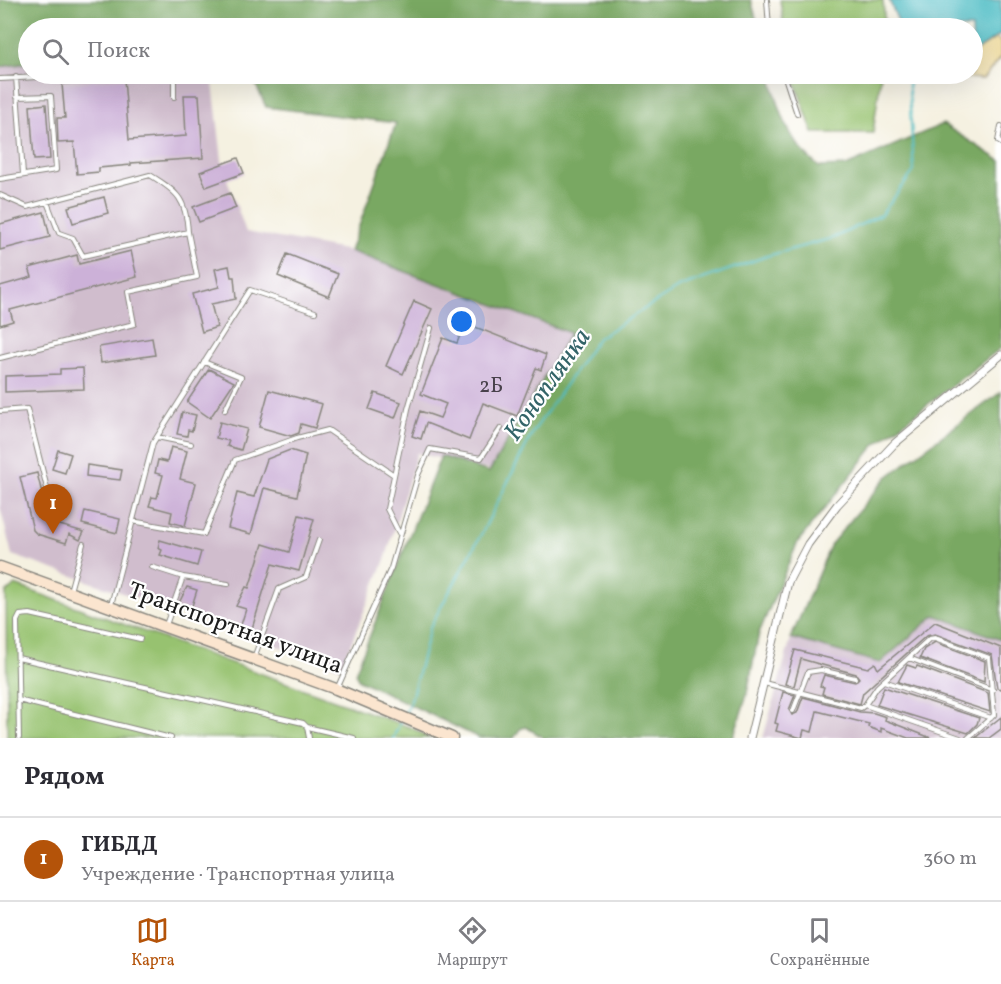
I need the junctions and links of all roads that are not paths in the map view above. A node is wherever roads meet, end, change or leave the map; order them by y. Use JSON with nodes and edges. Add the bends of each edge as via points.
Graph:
{"nodes":[{"id":1,"x":768,"y":0,"type":"edge"},
{"id":2,"x":769,"y":18,"type":"edge"},
{"id":3,"x":16,"y":78,"type":"joint"},
{"id":4,"x":0,"y":79,"type":"edge"},
{"id":5,"x":174,"y":84,"type":"edge"},
{"id":6,"x":787,"y":84,"type":"edge"},
{"id":7,"x":17,"y":97,"type":"junction"},
{"id":8,"x":174,"y":97,"type":"dead end"},
{"id":9,"x":797,"y":114,"type":"dead end"},
{"id":10,"x":1001,"y":126,"type":"edge"},
{"id":11,"x":1001,"y":143,"type":"edge"},
{"id":12,"x":23,"y":174,"type":"junction"},
{"id":13,"x":0,"y":179,"type":"edge"},
{"id":14,"x":0,"y":195,"type":"edge"},
{"id":15,"x":48,"y":202,"type":"junction"},
{"id":16,"x":188,"y":232,"type":"junction"},
{"id":17,"x":315,"y":312,"type":"dead end"},
{"id":18,"x":431,"y":328,"type":"dead end"},
{"id":19,"x":1001,"y":355,"type":"edge"},
{"id":20,"x":0,"y":358,"type":"edge"},
{"id":21,"x":204,"y":362,"type":"junction"},
{"id":22,"x":225,"y":410,"type":"dead end"},
{"id":23,"x":0,"y":411,"type":"edge"},
{"id":24,"x":501,"y":428,"type":"dead end"},
{"id":25,"x":157,"y":437,"type":"junction"},
{"id":26,"x":191,"y":444,"type":"dead end"},
{"id":27,"x":394,"y":475,"type":"junction"},
{"id":28,"x":51,"y":504,"type":"dead end"},
{"id":29,"x":132,"y":521,"type":"junction"},
{"id":30,"x":400,"y":534,"type":"junction"},
{"id":31,"x":319,"y":540,"type":"dead end"},
{"id":32,"x":83,"y":544,"type":"dead end"},
{"id":33,"x":0,"y":567,"type":"edge"},
{"id":34,"x":152,"y":567,"type":"dead end"},
{"id":35,"x":183,"y":577,"type":"junction"},
{"id":36,"x":228,"y":584,"type":"dead end"},
{"id":37,"x":70,"y":591,"type":"junction"},
{"id":38,"x":110,"y":605,"type":"junction"},
{"id":39,"x":165,"y":626,"type":"junction"},
{"id":40,"x":140,"y":639,"type":"dead end"},
{"id":41,"x":18,"y":658,"type":"junction"},
{"id":42,"x":909,"y":658,"type":"junction"},
{"id":43,"x":254,"y":659,"type":"junction"},
{"id":44,"x":855,"y":678,"type":"dead end"},
{"id":45,"x":884,"y":681,"type":"junction"},
{"id":46,"x":764,"y":683,"type":"junction"},
{"id":47,"x":336,"y":689,"type":"junction"},
{"id":48,"x":993,"y":690,"type":"junction"},
{"id":49,"x":799,"y":691,"type":"junction"},
{"id":50,"x":18,"y":700,"type":"junction"},
{"id":51,"x":865,"y":705,"type":"junction"},
{"id":52,"x":793,"y":711,"type":"dead end"},
{"id":53,"x":991,"y":718,"type":"junction"},
{"id":54,"x":307,"y":727,"type":"junction"},
{"id":55,"x":19,"y":738,"type":"edge"},
{"id":56,"x":171,"y":738,"type":"edge"},
{"id":57,"x":309,"y":738,"type":"edge"},
{"id":58,"x":354,"y":738,"type":"edge"},
{"id":59,"x":452,"y":738,"type":"edge"},
{"id":60,"x":750,"y":738,"type":"edge"},
{"id":61,"x":960,"y":738,"type":"edge"},
{"id":62,"x":968,"y":738,"type":"edge"}],
"edges":[{"from":1,"to":2,"type":"lane"},
{"from":3,"to":4,"type":"lane"},
{"from":3,"to":7,"type":"lane"},
{"from":5,"to":8,"type":"lane"},
{"from":6,"to":9,"type":"lane"},
{"from":7,"to":12,"type":"lane"},
{"from":7,"to":12,"type":"lane","via":[[51,96],[56,170]]},
{"from":10,"to":11,"type":"lane"},
{"from":12,"to":13,"type":"lane"},
{"from":14,"to":15,"type":"lane","via":[[27,207]]},
{"from":15,"to":16,"type":"lane","via":[[58,233],[73,238],[83,256]]},
{"from":15,"to":16,"type":"lane","via":[[150,175],[174,189],[187,209]]},
{"from":16,"to":20,"type":"lane","via":[[197,277],[128,292],[134,324]]},
{"from":17,"to":21,"type":"lane","via":[[250,290]]},
{"from":18,"to":27,"type":"lane"},
{"from":19,"to":46,"type":"street","via":[[894,444],[808,544],[788,582]]},
{"from":21,"to":22,"type":"lane","via":[[241,377]]},
{"from":21,"to":25,"type":"lane"},
{"from":23,"to":28,"type":"lane","via":[[27,409]]},
{"from":24,"to":30,"type":"lane","via":[[481,458],[430,449]]},
{"from":25,"to":26,"type":"lane"},
{"from":25,"to":29,"type":"lane"},
{"from":27,"to":29,"type":"lane","via":[[328,430],[235,460],[204,534]]},
{"from":27,"to":30,"type":"lane","via":[[387,509]]},
{"from":29,"to":38,"type":"lane"},
{"from":30,"to":47,"type":"lane","via":[[391,568]]},
{"from":31,"to":43,"type":"lane","via":[[306,576],[279,589]]},
{"from":32,"to":37,"type":"lane"},
{"from":33,"to":37,"type":"main road","name":"Транспортная улица"},
{"from":34,"to":35,"type":"lane"},
{"from":35,"to":36,"type":"lane"},
{"from":35,"to":39,"type":"lane"},
{"from":37,"to":38,"type":"main road","name":"Транспортная улица"},
{"from":38,"to":39,"type":"main road","name":"Транспортная улица"},
{"from":39,"to":43,"type":"main road","name":"Транспортная улица"},
{"from":40,"to":41,"type":"lane","via":[[20,615]]},
{"from":41,"to":50,"type":"lane"},
{"from":41,"to":54,"type":"lane","via":[[291,720]]},
{"from":42,"to":45,"type":"lane"},
{"from":42,"to":48,"type":"lane"},
{"from":42,"to":48,"type":"lane","via":[[935,638],[989,658]]},
{"from":43,"to":47,"type":"main road","name":"Транспортная улица"},
{"from":44,"to":49,"type":"lane","via":[[814,670],[804,678]]},
{"from":45,"to":51,"type":"lane"},
{"from":45,"to":53,"type":"lane"},
{"from":46,"to":49,"type":"lane"},
{"from":46,"to":60,"type":"street"},
{"from":47,"to":59,"type":"main road","name":"Транспортная улица"},
{"from":48,"to":53,"type":"lane","via":[[995,709]]},
{"from":49,"to":51,"type":"lane","via":[[861,708]]},
{"from":49,"to":52,"type":"lane"},
{"from":50,"to":55,"type":"lane"},
{"from":50,"to":56,"type":"lane"},
{"from":51,"to":61,"type":"lane"},
{"from":53,"to":62,"type":"lane"},
{"from":54,"to":57,"type":"lane"},
{"from":54,"to":58,"type":"lane"}]}
